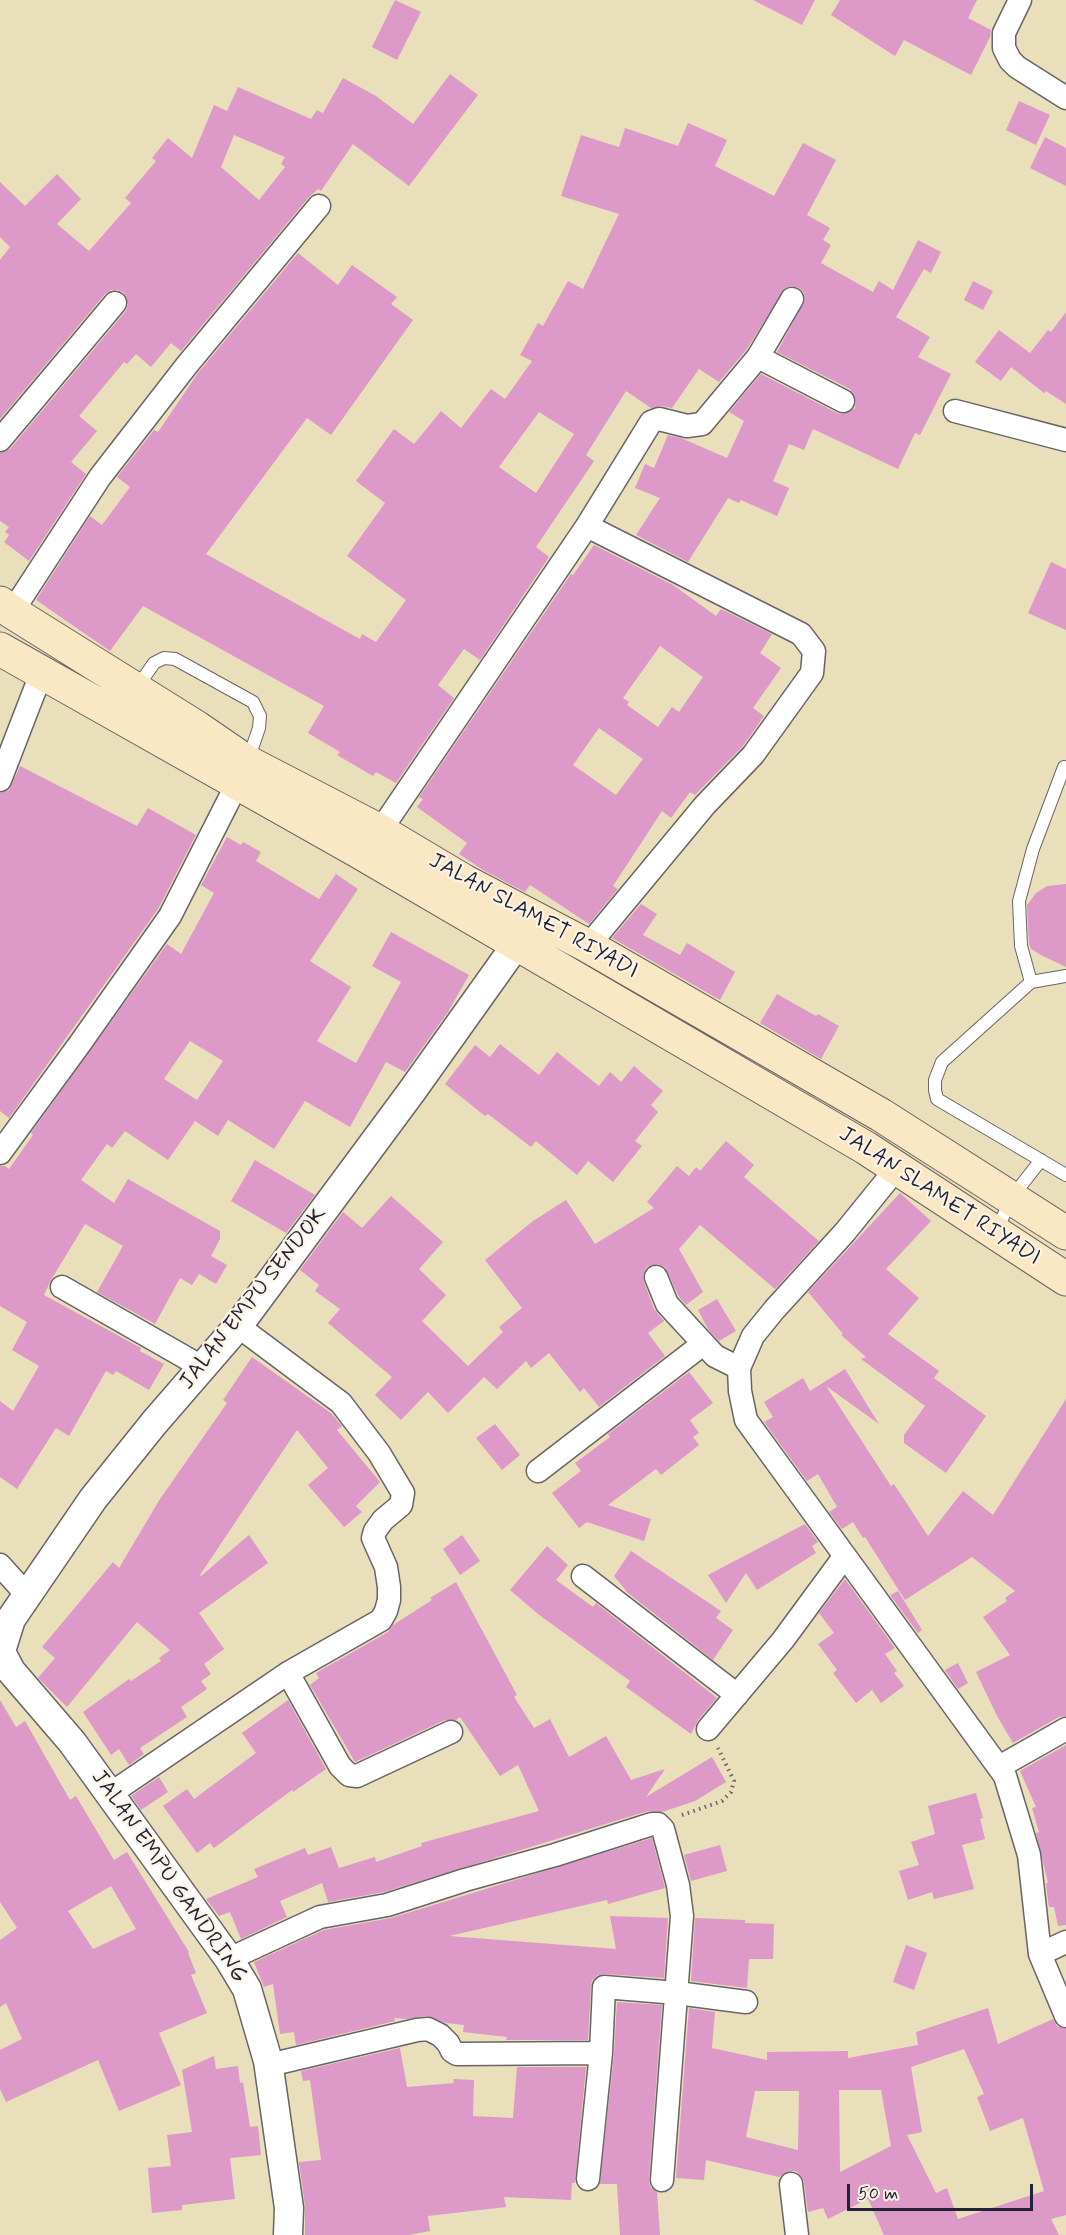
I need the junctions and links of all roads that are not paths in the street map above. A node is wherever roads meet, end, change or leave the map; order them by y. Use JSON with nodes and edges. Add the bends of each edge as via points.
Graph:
{"nodes":[{"id":1,"x":1020,"y":0,"type":"edge"},
{"id":2,"x":1066,"y":98,"type":"edge"},
{"id":3,"x":319,"y":206,"type":"dead end"},
{"id":4,"x":792,"y":299,"type":"dead end"},
{"id":5,"x":115,"y":303,"type":"dead end"},
{"id":6,"x":758,"y":357,"type":"junction"},
{"id":7,"x":843,"y":401,"type":"dead end"},
{"id":8,"x":956,"y":411,"type":"dead end"},
{"id":9,"x":0,"y":440,"type":"edge"},
{"id":10,"x":1066,"y":440,"type":"edge"},
{"id":11,"x":587,"y":526,"type":"junction"},
{"id":12,"x":6,"y":608,"type":"edge"},
{"id":13,"x":0,"y":649,"type":"edge"},
{"id":14,"x":41,"y":674,"type":"junction"},
{"id":15,"x":135,"y":690,"type":"junction"},
{"id":16,"x":1064,"y":767,"type":"dead end"},
{"id":17,"x":242,"y":773,"type":"junction"},
{"id":18,"x":0,"y":780,"type":"edge"},
{"id":19,"x":380,"y":831,"type":"junction"},
{"id":20,"x":516,"y":945,"type":"junction"},
{"id":21,"x":588,"y":946,"type":"junction"},
{"id":22,"x":1066,"y":976,"type":"edge"},
{"id":23,"x":1031,"y":982,"type":"junction"},
{"id":24,"x":881,"y":1115,"type":"junction"},
{"id":25,"x":866,"y":1149,"type":"junction"},
{"id":26,"x":0,"y":1153,"type":"edge"},
{"id":27,"x":1041,"y":1160,"type":"junction"},
{"id":28,"x":896,"y":1169,"type":"junction"},
{"id":29,"x":1066,"y":1175,"type":"edge"},
{"id":30,"x":1012,"y":1197,"type":"junction"},
{"id":31,"x":995,"y":1233,"type":"junction"},
{"id":32,"x":1066,"y":1233,"type":"edge"},
{"id":33,"x":656,"y":1277,"type":"dead end"},
{"id":34,"x":1066,"y":1279,"type":"edge"},
{"id":35,"x":62,"y":1287,"type":"dead end"},
{"id":36,"x":238,"y":1326,"type":"junction"},
{"id":37,"x":703,"y":1344,"type":"junction"},
{"id":38,"x":202,"y":1367,"type":"junction"},
{"id":39,"x":739,"y":1368,"type":"junction"},
{"id":40,"x":538,"y":1471,"type":"dead end"},
{"id":41,"x":843,"y":1557,"type":"junction"},
{"id":42,"x":0,"y":1565,"type":"edge"},
{"id":43,"x":583,"y":1576,"type":"dead end"},
{"id":44,"x":27,"y":1595,"type":"junction"},
{"id":45,"x":0,"y":1653,"type":"edge"},
{"id":46,"x":288,"y":1673,"type":"junction"},
{"id":47,"x":737,"y":1695,"type":"junction"},
{"id":48,"x":708,"y":1729,"type":"road end"},
{"id":49,"x":1066,"y":1729,"type":"edge"},
{"id":50,"x":452,"y":1732,"type":"dead end"},
{"id":51,"x":999,"y":1767,"type":"junction"},
{"id":52,"x":110,"y":1794,"type":"junction"},
{"id":53,"x":1066,"y":1942,"type":"edge"},
{"id":54,"x":1040,"y":1954,"type":"junction"},
{"id":55,"x":229,"y":1959,"type":"junction"},
{"id":56,"x":677,"y":1993,"type":"junction"},
{"id":57,"x":746,"y":2002,"type":"dead end"},
{"id":58,"x":1066,"y":2016,"type":"edge"},
{"id":59,"x":601,"y":2053,"type":"junction"},
{"id":60,"x":269,"y":2065,"type":"junction"},
{"id":61,"x":588,"y":2179,"type":"dead end"},
{"id":62,"x":662,"y":2180,"type":"dead end"},
{"id":63,"x":792,"y":2184,"type":"dead end"},
{"id":64,"x":288,"y":2235,"type":"edge"},
{"id":65,"x":797,"y":2235,"type":"edge"}],
"edges":[{"from":1,"to":2,"type":"street","via":[[1004,33],[1004,48],[1017,67]]},
{"from":3,"to":12,"type":"street","via":[[187,365]]},
{"from":4,"to":6,"type":"street"},
{"from":5,"to":9,"type":"street"},
{"from":6,"to":7,"type":"street"},
{"from":6,"to":11,"type":"street","via":[[702,424],[687,426],[659,419],[651,422]]},
{"from":8,"to":10,"type":"street"},
{"from":11,"to":19,"type":"street"},
{"from":11,"to":21,"type":"street","via":[[801,634],[814,651],[812,673],[753,755],[698,813]]},
{"from":12,"to":15,"type":"main road","name":"JALAN SLAMET RIYADI"},
{"from":13,"to":14,"type":"main road","name":"JALAN SLAMET RIYADI"},
{"from":14,"to":17,"type":"main road","name":"JALAN SLAMET RIYADI"},
{"from":14,"to":18,"type":"street"},
{"from":15,"to":17,"type":"main road","name":"JALAN SLAMET RIYADI"},
{"from":15,"to":17,"type":"lane","via":[[154,663],[176,659],[253,702],[260,716],[259,728]]},
{"from":16,"to":23,"type":"lane","via":[[1033,849],[1019,901],[1021,946]]},
{"from":17,"to":19,"type":"main road","name":"JALAN SLAMET RIYADI"},
{"from":17,"to":20,"type":"main road","name":"JALAN SLAMET RIYADI","via":[[356,850]]},
{"from":17,"to":26,"type":"street","via":[[170,916]]},
{"from":19,"to":21,"type":"main road","name":"JALAN SLAMET RIYADI","via":[[464,881]]},
{"from":20,"to":25,"type":"main road","name":"JALAN SLAMET RIYADI"},
{"from":20,"to":36,"type":"street","name":"JALAN EMPU SENDOK"},
{"from":21,"to":24,"type":"main road","name":"JALAN SLAMET RIYADI"},
{"from":22,"to":23,"type":"lane"},
{"from":23,"to":27,"type":"lane","via":[[942,1062],[934,1090],[937,1099]]},
{"from":24,"to":25,"type":"main road"},
{"from":24,"to":30,"type":"main road","name":"JALAN SLAMET RIYADI"},
{"from":25,"to":28,"type":"main road","name":"JALAN SLAMET RIYADI"},
{"from":27,"to":29,"type":"lane"},
{"from":27,"to":30,"type":"lane"},
{"from":28,"to":31,"type":"main road","name":"JALAN SLAMET RIYADI"},
{"from":28,"to":39,"type":"street","via":[[753,1336]]},
{"from":30,"to":31,"type":"lane"},
{"from":30,"to":32,"type":"main road","name":"JALAN SLAMET RIYADI"},
{"from":31,"to":34,"type":"main road","name":"JALAN SLAMET RIYADI"},
{"from":33,"to":37,"type":"street","via":[[667,1304]]},
{"from":35,"to":38,"type":"street"},
{"from":36,"to":38,"type":"street","name":"JALAN EMPU SENDOK"},
{"from":36,"to":46,"type":"street","via":[[340,1403],[379,1453],[403,1493],[401,1505],[383,1520],[373,1539],[386,1568],[389,1587],[389,1600],[381,1620]]},
{"from":37,"to":39,"type":"street","via":[[715,1356]]},
{"from":37,"to":40,"type":"street"},
{"from":38,"to":44,"type":"street","name":"JALAN EMPU SENDOK","via":[[93,1499]]},
{"from":39,"to":41,"type":"street","via":[[746,1420]]},
{"from":41,"to":47,"type":"street"},
{"from":41,"to":51,"type":"street"},
{"from":42,"to":44,"type":"street"},
{"from":43,"to":47,"type":"street"},
{"from":44,"to":45,"type":"street","name":"JALAN EMPU SENDOK","via":[[11,1620]]},
{"from":45,"to":52,"type":"street","name":"JALAN EMPU GANDRING"},
{"from":46,"to":50,"type":"street","via":[[349,1776],[357,1776]]},
{"from":46,"to":52,"type":"street"},
{"from":47,"to":48,"type":"street"},
{"from":49,"to":51,"type":"street"},
{"from":51,"to":54,"type":"street","via":[[1029,1855]]},
{"from":52,"to":55,"type":"street","name":"JALAN EMPU GANDRING"},
{"from":53,"to":54,"type":"street"},
{"from":54,"to":58,"type":"street"},
{"from":55,"to":56,"type":"street","via":[[320,1917],[387,1905],[658,1824],[663,1829],[678,1885],[682,1916]]},
{"from":55,"to":60,"type":"street","name":"JALAN EMPU GANDRING","via":[[247,1989]]},
{"from":56,"to":57,"type":"street"},
{"from":56,"to":59,"type":"street","via":[[603,1987]]},
{"from":56,"to":62,"type":"street"},
{"from":59,"to":60,"type":"street","via":[[457,2054],[440,2035],[428,2029]]},
{"from":59,"to":61,"type":"street"},
{"from":60,"to":64,"type":"street","name":"JALAN EMPU GANDRING"},
{"from":63,"to":65,"type":"street"}]}
